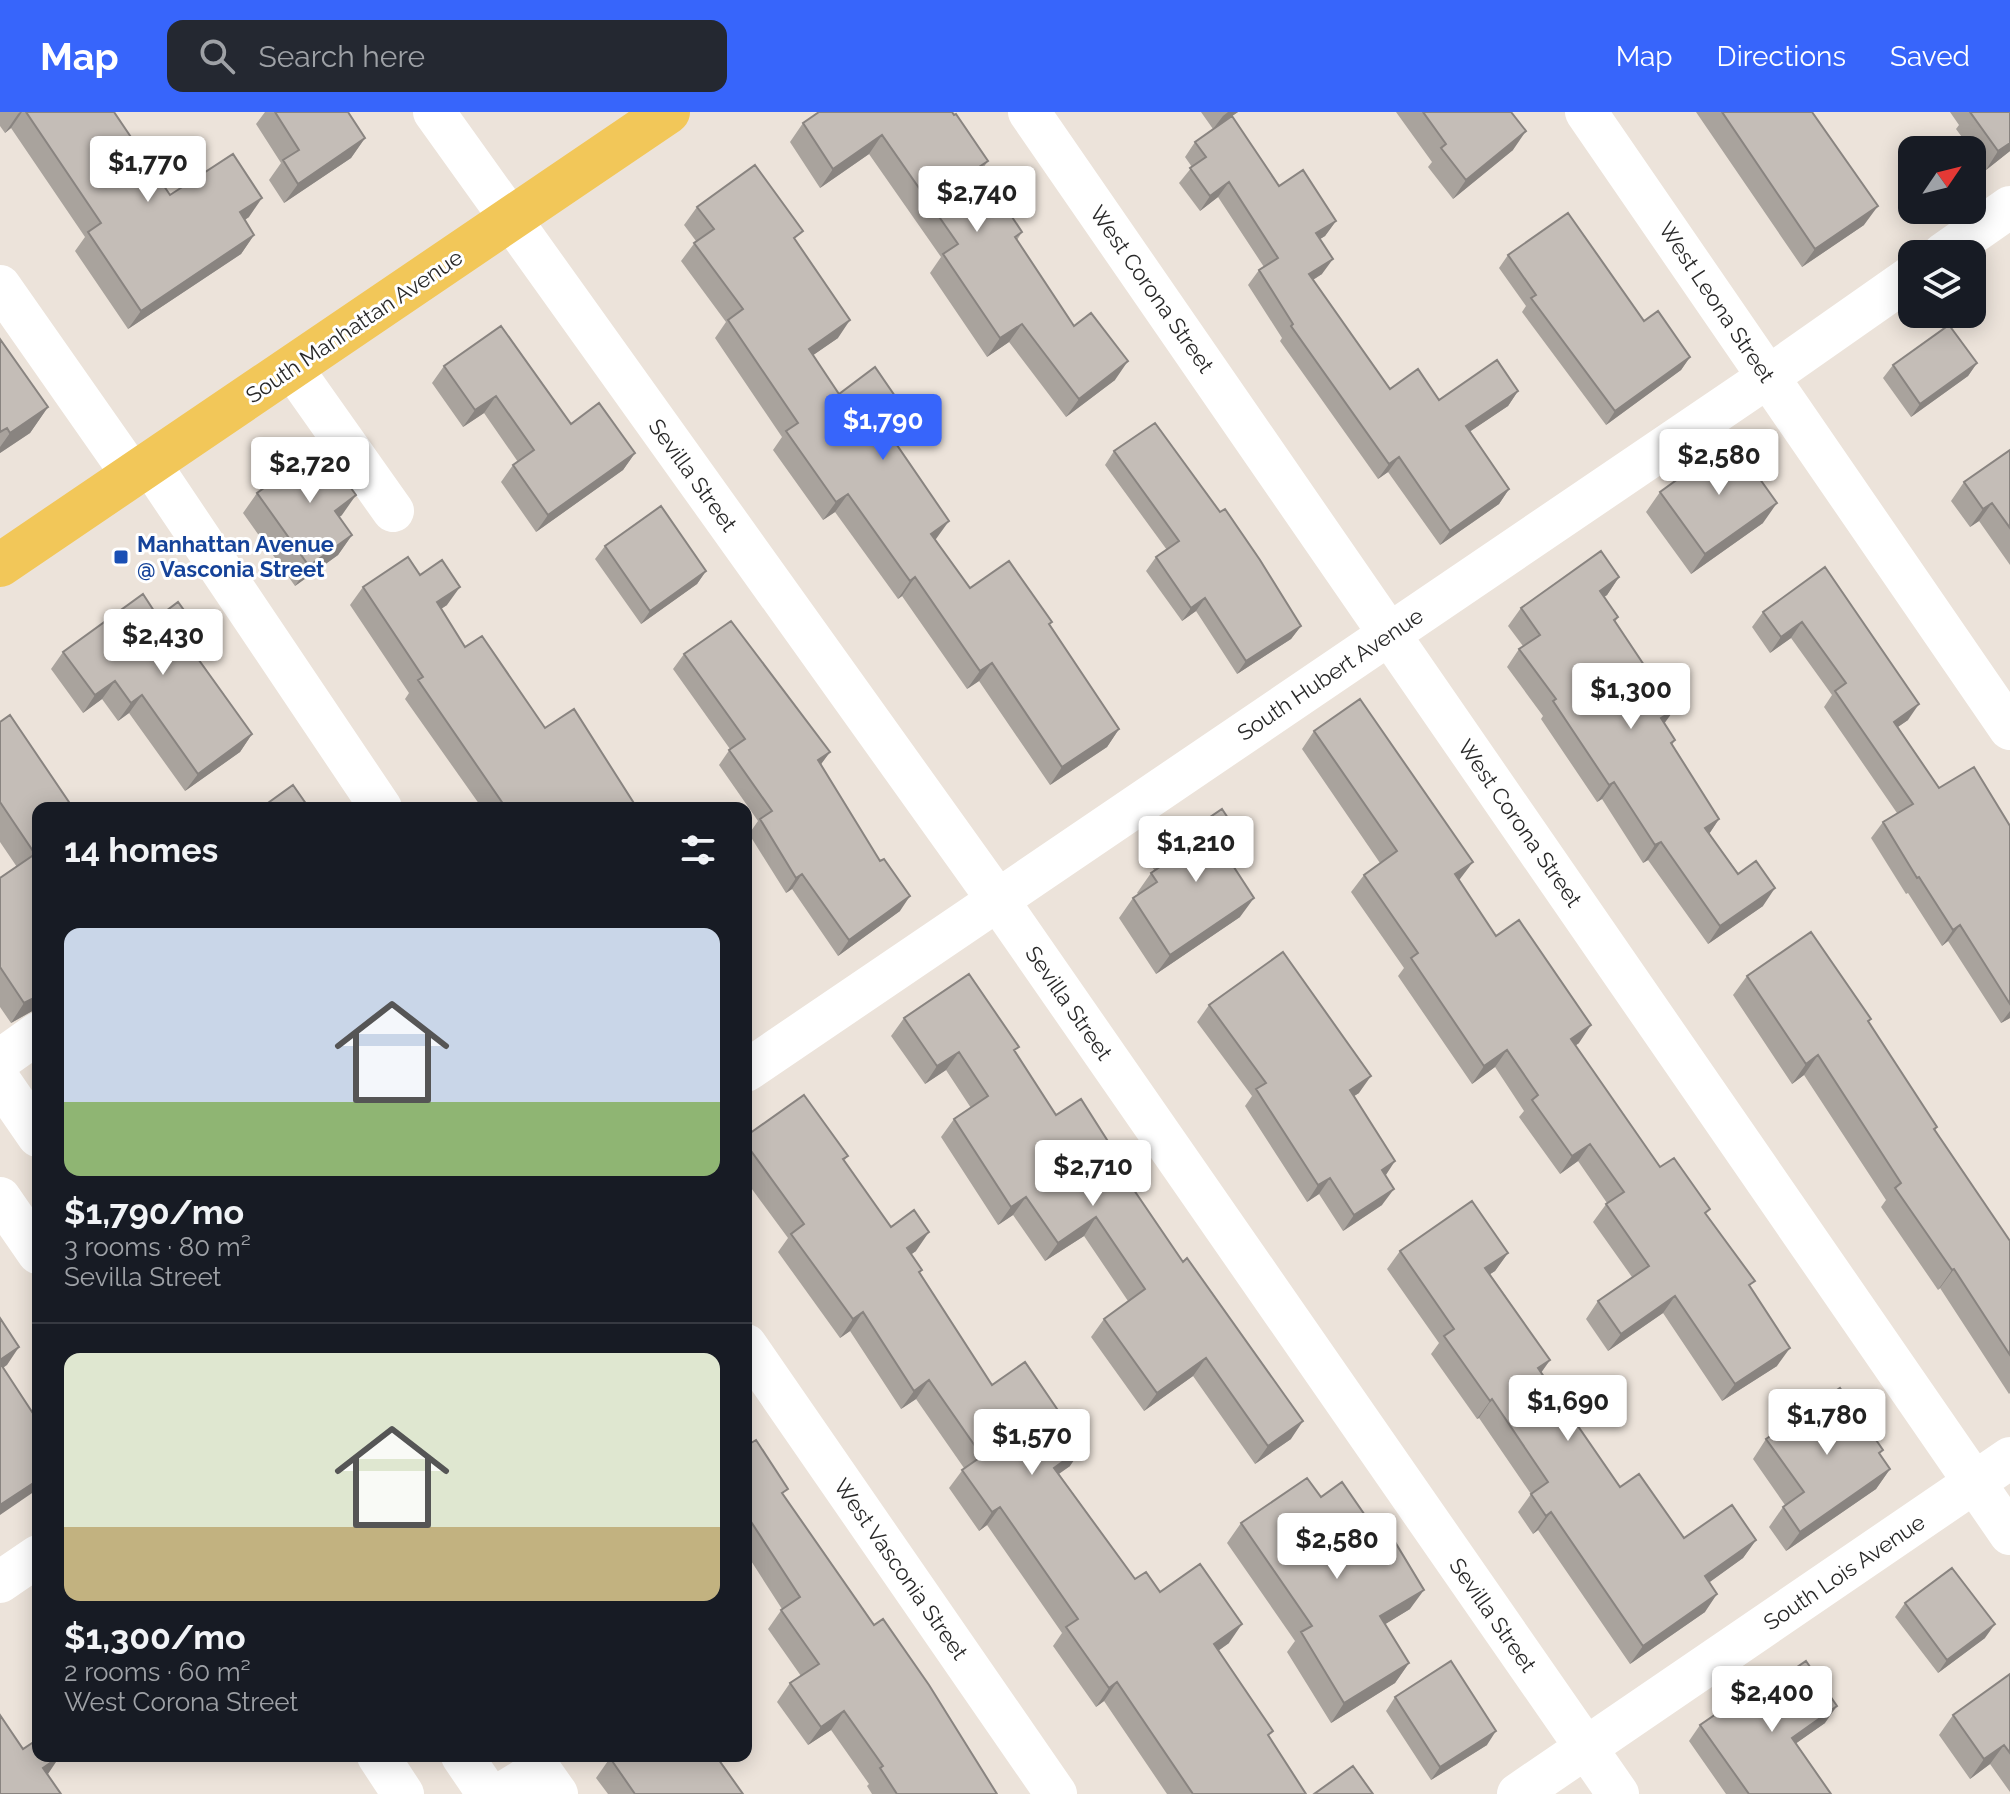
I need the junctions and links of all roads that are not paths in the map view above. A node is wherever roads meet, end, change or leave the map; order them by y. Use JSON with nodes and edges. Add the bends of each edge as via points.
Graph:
{"nodes":[{"id":1,"x":434,"y":112,"type":"edge"},
{"id":2,"x":668,"y":112,"type":"edge"},
{"id":3,"x":1029,"y":112,"type":"edge"},
{"id":4,"x":1586,"y":112,"type":"edge"},
{"id":5,"x":2010,"y":207,"type":"edge"},
{"id":6,"x":511,"y":219,"type":"junction"},
{"id":7,"x":1963,"y":240,"type":"edge"},
{"id":8,"x":0,"y":286,"type":"edge"},
{"id":9,"x":1898,"y":286,"type":"edge"},
{"id":10,"x":292,"y":368,"type":"junction"},
{"id":11,"x":1768,"y":377,"type":"junction"},
{"id":12,"x":142,"y":470,"type":"junction"},
{"id":13,"x":393,"y":511,"type":"dead end"},
{"id":14,"x":0,"y":565,"type":"edge"},
{"id":15,"x":1390,"y":633,"type":"junction"},
{"id":16,"x":2010,"y":729,"type":"edge"},
{"id":17,"x":377,"y":802,"type":"edge"},
{"id":18,"x":997,"y":899,"type":"junction"},
{"id":19,"x":32,"y":1040,"type":"edge"},
{"id":20,"x":752,"y":1067,"type":"edge"},
{"id":21,"x":1,"y":1079,"type":"edge"},
{"id":22,"x":32,"y":1127,"type":"edge"},
{"id":23,"x":0,"y":1198,"type":"edge"},
{"id":24,"x":32,"y":1244,"type":"edge"},
{"id":25,"x":752,"y":1354,"type":"edge"},
{"id":26,"x":2010,"y":1458,"type":"edge"},
{"id":27,"x":1975,"y":1482,"type":"junction"},
{"id":28,"x":2010,"y":1534,"type":"edge"},
{"id":29,"x":32,"y":1560,"type":"edge"},
{"id":30,"x":0,"y":1582,"type":"edge"},
{"id":31,"x":1586,"y":1748,"type":"junction"},
{"id":32,"x":382,"y":1762,"type":"edge"},
{"id":33,"x":466,"y":1762,"type":"edge"},
{"id":34,"x":403,"y":1794,"type":"edge"},
{"id":35,"x":488,"y":1794,"type":"edge"},
{"id":36,"x":501,"y":1794,"type":"edge"},
{"id":37,"x":557,"y":1794,"type":"edge"},
{"id":38,"x":1056,"y":1794,"type":"edge"},
{"id":39,"x":1518,"y":1794,"type":"edge"},
{"id":40,"x":1618,"y":1794,"type":"edge"}],
"edges":[{"from":1,"to":6,"type":"street","name":"Sevilla Street"},
{"from":2,"to":6,"type":"main road","name":"South Manhattan Avenue"},
{"from":3,"to":15,"type":"street","name":"West Corona Street"},
{"from":4,"to":11,"type":"street","name":"West Leona Street"},
{"from":5,"to":7,"type":"street"},
{"from":6,"to":10,"type":"main road","name":"South Manhattan Avenue"},
{"from":6,"to":18,"type":"street","name":"Sevilla Street"},
{"from":8,"to":12,"type":"street"},
{"from":9,"to":11,"type":"street","name":"South Hubert Avenue"},
{"from":10,"to":12,"type":"main road","name":"South Manhattan Avenue"},
{"from":10,"to":13,"type":"street"},
{"from":11,"to":15,"type":"street","name":"South Hubert Avenue"},
{"from":11,"to":16,"type":"street","name":"West Leona Street"},
{"from":12,"to":14,"type":"main road","name":"South Manhattan Avenue"},
{"from":12,"to":17,"type":"street"},
{"from":15,"to":18,"type":"street","name":"South Hubert Avenue"},
{"from":15,"to":27,"type":"street","name":"West Corona Street"},
{"from":18,"to":20,"type":"street","name":"South Hubert Avenue"},
{"from":18,"to":31,"type":"street","name":"Sevilla Street"},
{"from":19,"to":21,"type":"street"},
{"from":21,"to":22,"type":"street"},
{"from":23,"to":24,"type":"street"},
{"from":25,"to":38,"type":"street","name":"West Vasconia Street"},
{"from":26,"to":27,"type":"street","name":"South Lois Avenue"},
{"from":27,"to":28,"type":"street","name":"West Corona Street"},
{"from":27,"to":31,"type":"street","name":"South Lois Avenue"},
{"from":29,"to":30,"type":"street"},
{"from":31,"to":39,"type":"street","name":"South Lois Avenue"},
{"from":31,"to":40,"type":"street","name":"Sevilla Street"},
{"from":32,"to":34,"type":"street"},
{"from":33,"to":35,"type":"street"},
{"from":36,"to":37,"type":"street","via":[[540,1770]]}]}
